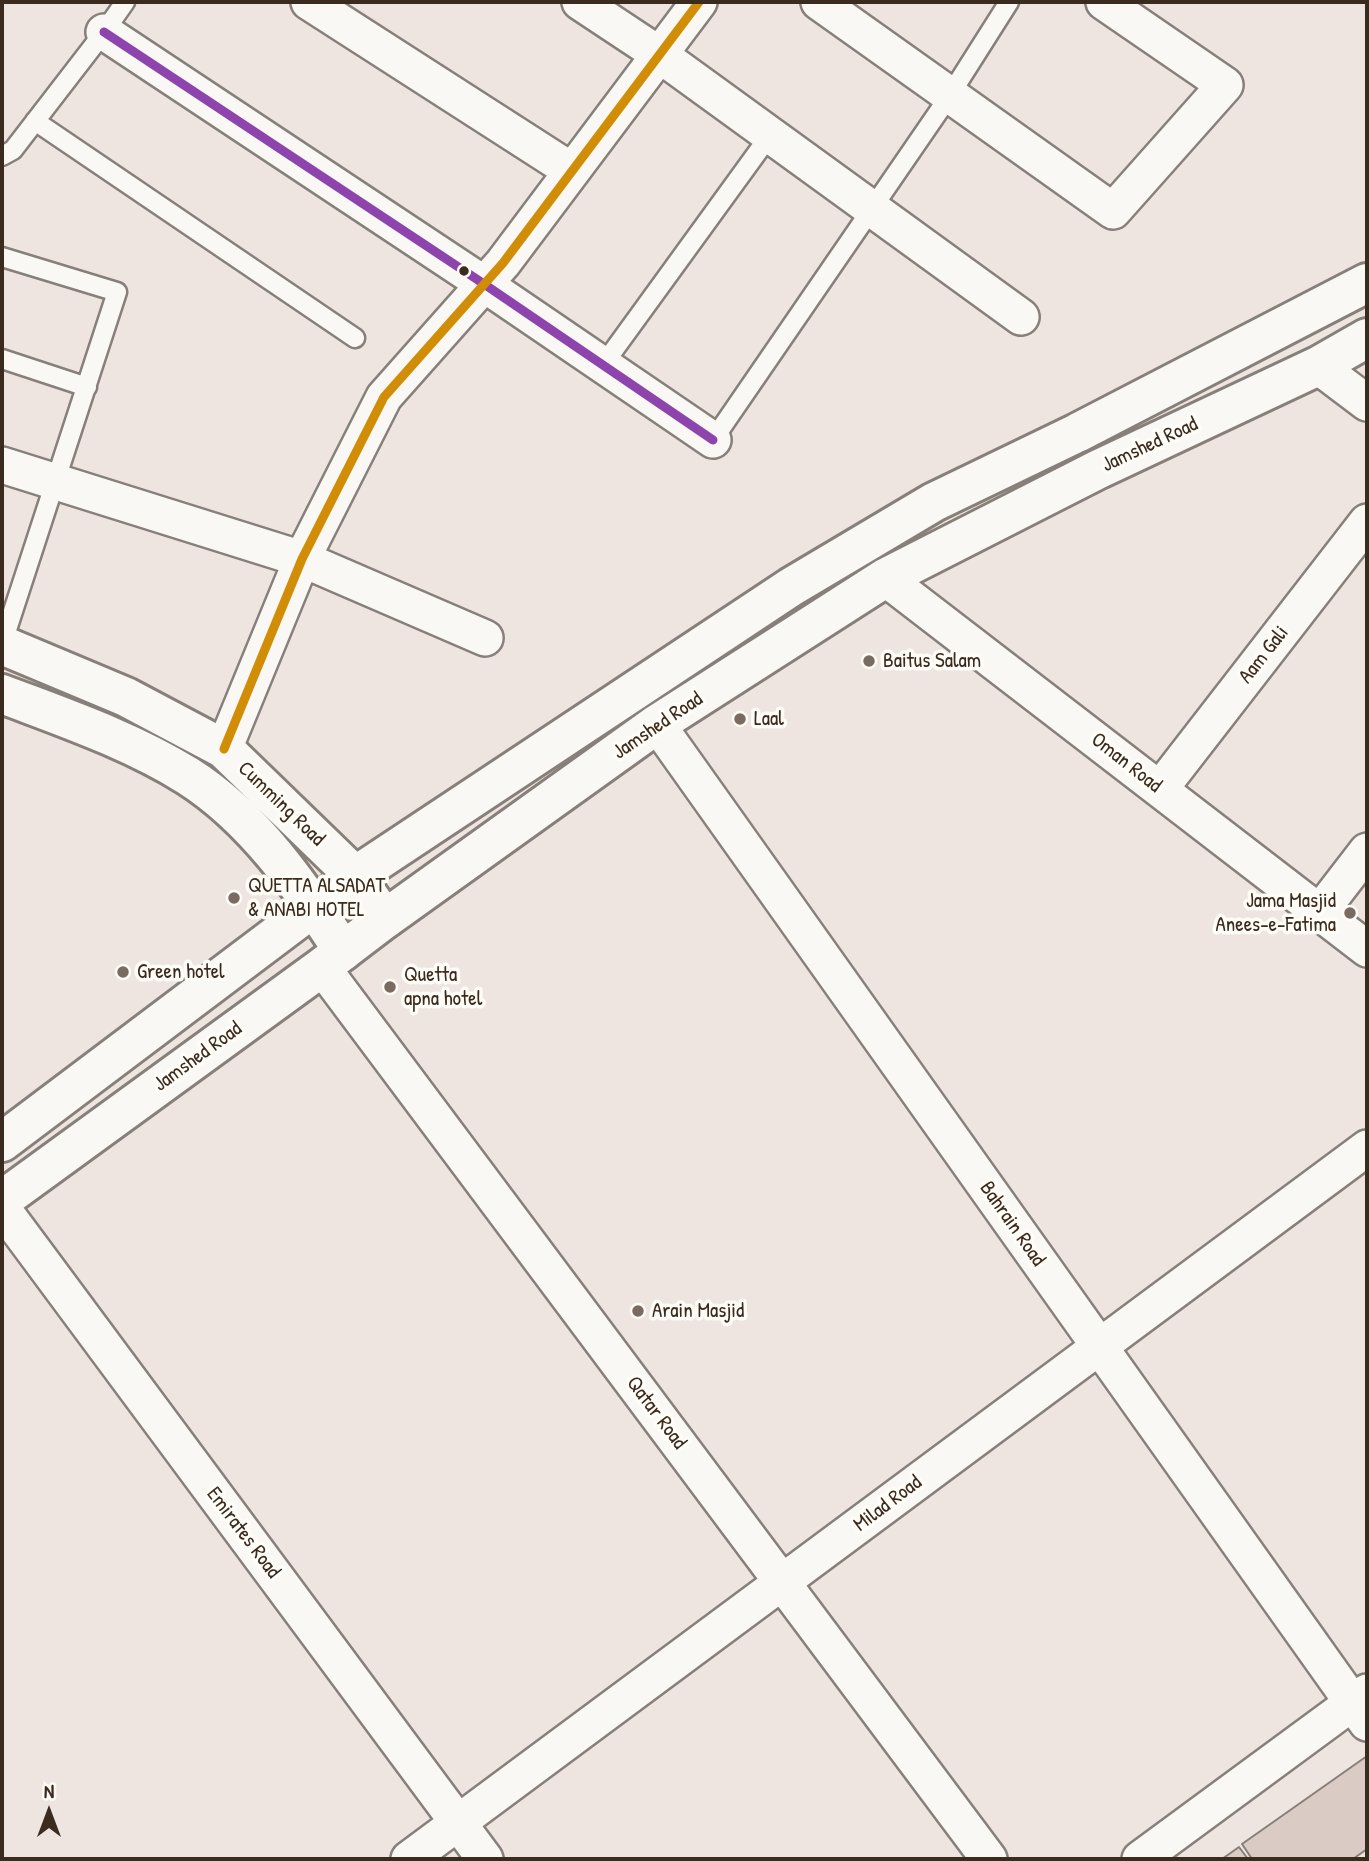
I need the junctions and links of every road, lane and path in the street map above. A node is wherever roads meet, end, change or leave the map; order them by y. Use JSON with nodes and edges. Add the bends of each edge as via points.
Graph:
{"nodes":[{"id":1,"x":125,"y":2,"type":"edge"},
{"id":2,"x":309,"y":2,"type":"edge"},
{"id":3,"x":580,"y":2,"type":"edge"},
{"id":4,"x":699,"y":2,"type":"edge"},
{"id":5,"x":819,"y":2,"type":"edge"},
{"id":6,"x":1009,"y":2,"type":"edge"},
{"id":7,"x":1104,"y":2,"type":"edge"},
{"id":8,"x":104,"y":32,"type":"junction"},
{"id":9,"x":660,"y":55,"type":"junction"},
{"id":10,"x":950,"y":95,"type":"junction"},
{"id":11,"x":35,"y":121,"type":"junction"},
{"id":12,"x":770,"y":135,"type":"junction"},
{"id":13,"x":2,"y":156,"type":"edge"},
{"id":14,"x":572,"y":171,"type":"junction"},
{"id":15,"x":872,"y":209,"type":"junction"},
{"id":16,"x":2,"y":257,"type":"edge"},
{"id":17,"x":1367,"y":283,"type":"edge"},
{"id":18,"x":484,"y":284,"type":"junction"},
{"id":19,"x":1021,"y":317,"type":"dead end"},
{"id":20,"x":355,"y":338,"type":"dead end"},
{"id":21,"x":1367,"y":338,"type":"edge"},
{"id":22,"x":2,"y":359,"type":"edge"},
{"id":23,"x":603,"y":365,"type":"junction"},
{"id":24,"x":1318,"y":366,"type":"junction"},
{"id":25,"x":87,"y":387,"type":"junction"},
{"id":26,"x":1367,"y":403,"type":"edge"},
{"id":27,"x":713,"y":440,"type":"joint"},
{"id":28,"x":2,"y":464,"type":"edge"},
{"id":29,"x":55,"y":481,"type":"junction"},
{"id":30,"x":1367,"y":522,"type":"edge"},
{"id":31,"x":302,"y":559,"type":"junction"},
{"id":32,"x":886,"y":578,"type":"junction"},
{"id":33,"x":485,"y":638,"type":"dead end"},
{"id":34,"x":2,"y":645,"type":"edge"},
{"id":35,"x":2,"y":694,"type":"edge"},
{"id":36,"x":657,"y":724,"type":"junction"},
{"id":37,"x":224,"y":749,"type":"junction"},
{"id":38,"x":1160,"y":789,"type":"junction"},
{"id":39,"x":1367,"y":851,"type":"edge"},
{"id":40,"x":355,"y":876,"type":"junction"},
{"id":41,"x":315,"y":907,"type":"junction"},
{"id":42,"x":1320,"y":912,"type":"junction"},
{"id":43,"x":385,"y":919,"type":"junction"},
{"id":44,"x":1367,"y":949,"type":"edge"},
{"id":45,"x":333,"y":959,"type":"junction"},
{"id":46,"x":2,"y":1142,"type":"edge"},
{"id":47,"x":1367,"y":1148,"type":"edge"},
{"id":48,"x":2,"y":1200,"type":"edge"},
{"id":49,"x":2,"y":1208,"type":"edge"},
{"id":50,"x":1100,"y":1346,"type":"junction"},
{"id":51,"x":783,"y":1582,"type":"junction"},
{"id":52,"x":1362,"y":1706,"type":"edge"},
{"id":53,"x":458,"y":1823,"type":"junction"},
{"id":54,"x":409,"y":1859,"type":"edge"},
{"id":55,"x":485,"y":1859,"type":"edge"},
{"id":56,"x":989,"y":1859,"type":"edge"},
{"id":57,"x":1140,"y":1859,"type":"edge"}],
"edges":[{"from":1,"to":8,"type":"lane"},
{"from":2,"to":14,"type":"street"},
{"from":3,"to":9,"type":"street"},
{"from":4,"to":9,"type":"street"},
{"from":5,"to":10,"type":"street"},
{"from":6,"to":10,"type":"lane"},
{"from":7,"to":10,"type":"street","via":[[1224,85],[1113,211]]},
{"from":8,"to":11,"type":"lane"},
{"from":8,"to":18,"type":"street"},
{"from":9,"to":12,"type":"street"},
{"from":9,"to":14,"type":"street"},
{"from":10,"to":15,"type":"lane"},
{"from":11,"to":13,"type":"lane","via":[[13,150]]},
{"from":11,"to":20,"type":"lane"},
{"from":12,"to":15,"type":"street"},
{"from":12,"to":23,"type":"lane"},
{"from":14,"to":18,"type":"street"},
{"from":15,"to":19,"type":"street"},
{"from":15,"to":27,"type":"lane"},
{"from":16,"to":25,"type":"lane","via":[[117,292]]},
{"from":17,"to":40,"type":"main road","name":"Jamshed Road","via":[[934,502],[791,587]]},
{"from":18,"to":23,"type":"street"},
{"from":18,"to":31,"type":"street","via":[[384,397]]},
{"from":21,"to":24,"type":"main road","name":"Jamshed Road"},
{"from":22,"to":25,"type":"lane"},
{"from":23,"to":27,"type":"street"},
{"from":24,"to":26,"type":"street"},
{"from":24,"to":32,"type":"main road","name":"Jamshed Road","via":[[1099,469]]},
{"from":25,"to":29,"type":"lane"},
{"from":28,"to":29,"type":"street"},
{"from":29,"to":31,"type":"street"},
{"from":29,"to":34,"type":"lane"},
{"from":30,"to":38,"type":"street","name":"Aam Gali"},
{"from":31,"to":33,"type":"street"},
{"from":31,"to":37,"type":"street"},
{"from":32,"to":36,"type":"main road","name":"Jamshed Road"},
{"from":32,"to":38,"type":"street","name":"Oman Road"},
{"from":34,"to":37,"type":"main road","name":"Cumming Road","via":[[127,697]]},
{"from":35,"to":41,"type":"main road","name":"Cumming Road","via":[[133,746],[189,777],[237,814]]},
{"from":36,"to":43,"type":"main road","name":"Jamshed Road"},
{"from":36,"to":50,"type":"street","name":"Bahrain Road"},
{"from":37,"to":40,"type":"main road","name":"Cumming Road"},
{"from":38,"to":42,"type":"street","name":"Oman Road"},
{"from":39,"to":42,"type":"street"},
{"from":40,"to":41,"type":"main road","name":"Jamshed Road"},
{"from":40,"to":43,"type":"main road","name":"Cumming Road"},
{"from":41,"to":45,"type":"main road","name":"Cumming Road"},
{"from":41,"to":46,"type":"main road","name":"Jamshed Road"},
{"from":42,"to":44,"type":"street","name":"Oman Road"},
{"from":43,"to":45,"type":"main road","name":"Jamshed Road"},
{"from":45,"to":48,"type":"main road","name":"Jamshed Road"},
{"from":45,"to":51,"type":"street","name":"Qatar Road"},
{"from":47,"to":50,"type":"street","name":"Milad Road"},
{"from":49,"to":53,"type":"street","name":"Emirates Road"},
{"from":50,"to":51,"type":"street","name":"Milad Road"},
{"from":50,"to":52,"type":"street","name":"Bahrain Road"},
{"from":51,"to":53,"type":"street","name":"Milad Road"},
{"from":51,"to":56,"type":"street","name":"Qatar Road"},
{"from":52,"to":57,"type":"street"},
{"from":53,"to":54,"type":"street","name":"Milad Road"},
{"from":53,"to":55,"type":"street","name":"Emirates Road"}]}
